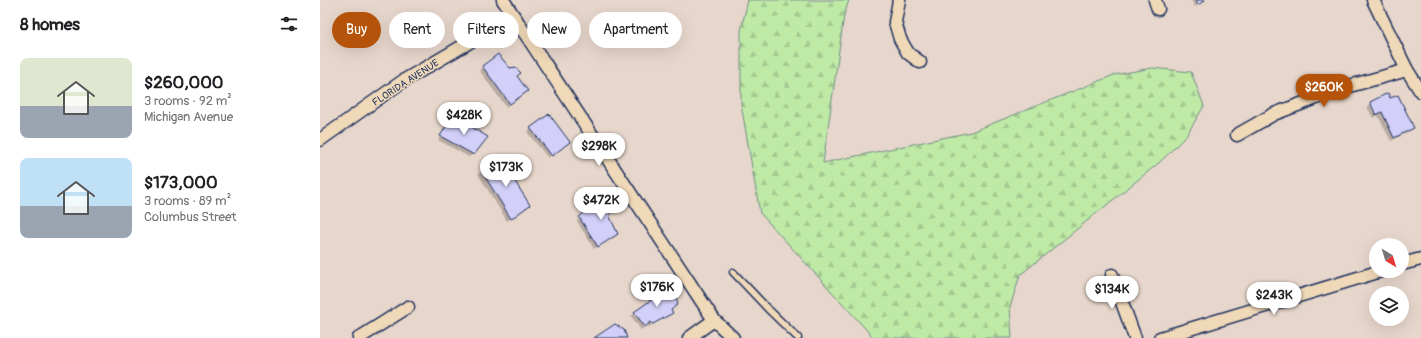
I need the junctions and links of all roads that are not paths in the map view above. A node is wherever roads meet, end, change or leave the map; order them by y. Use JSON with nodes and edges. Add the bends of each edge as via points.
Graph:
{"nodes":[{"id":1,"x":503,"y":0,"type":"edge"},
{"id":2,"x":899,"y":0,"type":"edge"},
{"id":3,"x":1373,"y":0,"type":"edge"},
{"id":4,"x":511,"y":12,"type":"edge"},
{"id":5,"x":519,"y":24,"type":"edge"},
{"id":6,"x":459,"y":48,"type":"edge"},
{"id":7,"x":920,"y":62,"type":"dead end"},
{"id":8,"x":1407,"y":70,"type":"junction"},
{"id":9,"x":1420,"y":89,"type":"edge"},
{"id":10,"x":1237,"y":135,"type":"dead end"},
{"id":11,"x":320,"y":140,"type":"edge"},
{"id":12,"x":1421,"y":259,"type":"edge"},
{"id":13,"x":1409,"y":262,"type":"edge"},
{"id":14,"x":733,"y":272,"type":"dead end"},
{"id":15,"x":1369,"y":274,"type":"edge"},
{"id":16,"x":1112,"y":275,"type":"dead end"},
{"id":17,"x":408,"y":307,"type":"dead end"},
{"id":18,"x":714,"y":320,"type":"junction"},
{"id":19,"x":359,"y":338,"type":"edge"},
{"id":20,"x":689,"y":338,"type":"edge"},
{"id":21,"x":733,"y":338,"type":"edge"},
{"id":22,"x":798,"y":338,"type":"edge"},
{"id":23,"x":1135,"y":338,"type":"edge"},
{"id":24,"x":1160,"y":338,"type":"edge"}],
"edges":[{"from":1,"to":4,"type":"street"},
{"from":2,"to":7,"type":"street","via":[[895,22],[900,39],[908,53]]},
{"from":3,"to":8,"type":"street"},
{"from":5,"to":18,"type":"street"},
{"from":6,"to":11,"type":"street","name":"FLORIDA AVENUE","via":[[403,81]]},
{"from":8,"to":9,"type":"street"},
{"from":8,"to":10,"type":"street","via":[[1346,87],[1274,114]]},
{"from":12,"to":13,"type":"street"},
{"from":14,"to":22,"type":"lane"},
{"from":15,"to":24,"type":"street"},
{"from":16,"to":23,"type":"street"},
{"from":17,"to":19,"type":"street"},
{"from":18,"to":20,"type":"street"},
{"from":18,"to":21,"type":"street"}]}
